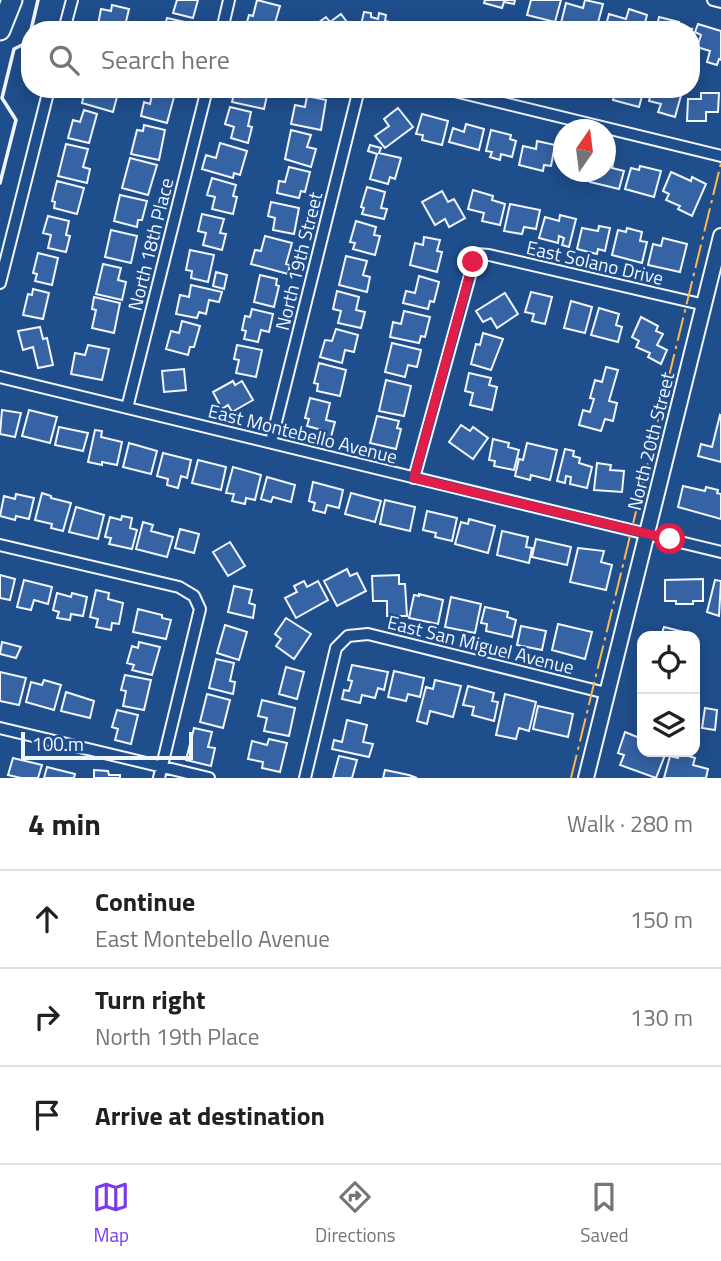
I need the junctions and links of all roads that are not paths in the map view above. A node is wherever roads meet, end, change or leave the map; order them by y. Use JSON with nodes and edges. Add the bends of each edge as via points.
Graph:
{"nodes":[{"id":1,"x":12,"y":0,"type":"edge"},
{"id":2,"x":72,"y":0,"type":"edge"},
{"id":3,"x":229,"y":0,"type":"edge"},
{"id":4,"x":713,"y":0,"type":"edge"},
{"id":5,"x":721,"y":2,"type":"edge"},
{"id":6,"x":66,"y":21,"type":"edge"},
{"id":7,"x":224,"y":21,"type":"edge"},
{"id":8,"x":0,"y":30,"type":"edge"},
{"id":9,"x":47,"y":98,"type":"edge"},
{"id":10,"x":205,"y":98,"type":"edge"},
{"id":11,"x":357,"y":98,"type":"edge"},
{"id":12,"x":483,"y":98,"type":"edge"},
{"id":13,"x":721,"y":156,"type":"edge"},
{"id":14,"x":721,"y":236,"type":"edge"},
{"id":15,"x":716,"y":274,"type":"edge"},
{"id":16,"x":0,"y":284,"type":"edge"},
{"id":17,"x":705,"y":305,"type":"junction"},
{"id":18,"x":0,"y":377,"type":"edge"},
{"id":19,"x":127,"y":408,"type":"junction"},
{"id":20,"x":271,"y":442,"type":"junction"},
{"id":21,"x":414,"y":478,"type":"junction"},
{"id":22,"x":646,"y":534,"type":"junction"},
{"id":23,"x":0,"y":545,"type":"edge"},
{"id":24,"x":721,"y":552,"type":"edge"},
{"id":25,"x":606,"y":694,"type":"junction"},
{"id":26,"x":0,"y":728,"type":"edge"},
{"id":27,"x":162,"y":766,"type":"junction"},
{"id":28,"x":159,"y":778,"type":"edge"},
{"id":29,"x":209,"y":778,"type":"edge"},
{"id":30,"x":305,"y":778,"type":"edge"},
{"id":31,"x":586,"y":778,"type":"edge"}],
"edges":[{"from":1,"to":8,"type":"highway"},
{"from":2,"to":6,"type":"street"},
{"from":3,"to":7,"type":"street"},
{"from":4,"to":5,"type":"street"},
{"from":9,"to":16,"type":"street"},
{"from":10,"to":19,"type":"street","name":"North 18th Place"},
{"from":11,"to":20,"type":"street","name":"North 19th Street"},
{"from":12,"to":13,"type":"street"},
{"from":14,"to":15,"type":"street","name":"North 20th Street"},
{"from":15,"to":17,"type":"street","name":"North 20th Street"},
{"from":17,"to":21,"type":"street","name":"East Solano Drive","via":[[476,254]]},
{"from":17,"to":22,"type":"street","name":"North 20th Street"},
{"from":18,"to":19,"type":"street","name":"East Montebello Avenue"},
{"from":19,"to":20,"type":"street","name":"East Montebello Avenue"},
{"from":20,"to":21,"type":"street","name":"East Montebello Avenue"},
{"from":21,"to":22,"type":"street","name":"East Montebello Avenue"},
{"from":22,"to":24,"type":"street","name":"East Montebello Avenue"},
{"from":22,"to":25,"type":"street","name":"North 20th Street"},
{"from":23,"to":27,"type":"street","via":[[179,587],[194,596],[200,610]]},
{"from":25,"to":30,"type":"street","name":"East San Miguel Avenue","via":[[368,634],[348,636],[336,648]]},
{"from":25,"to":31,"type":"street","name":"North 20th Street"},
{"from":26,"to":27,"type":"street"},
{"from":27,"to":28,"type":"street"},
{"from":27,"to":29,"type":"street"}]}
